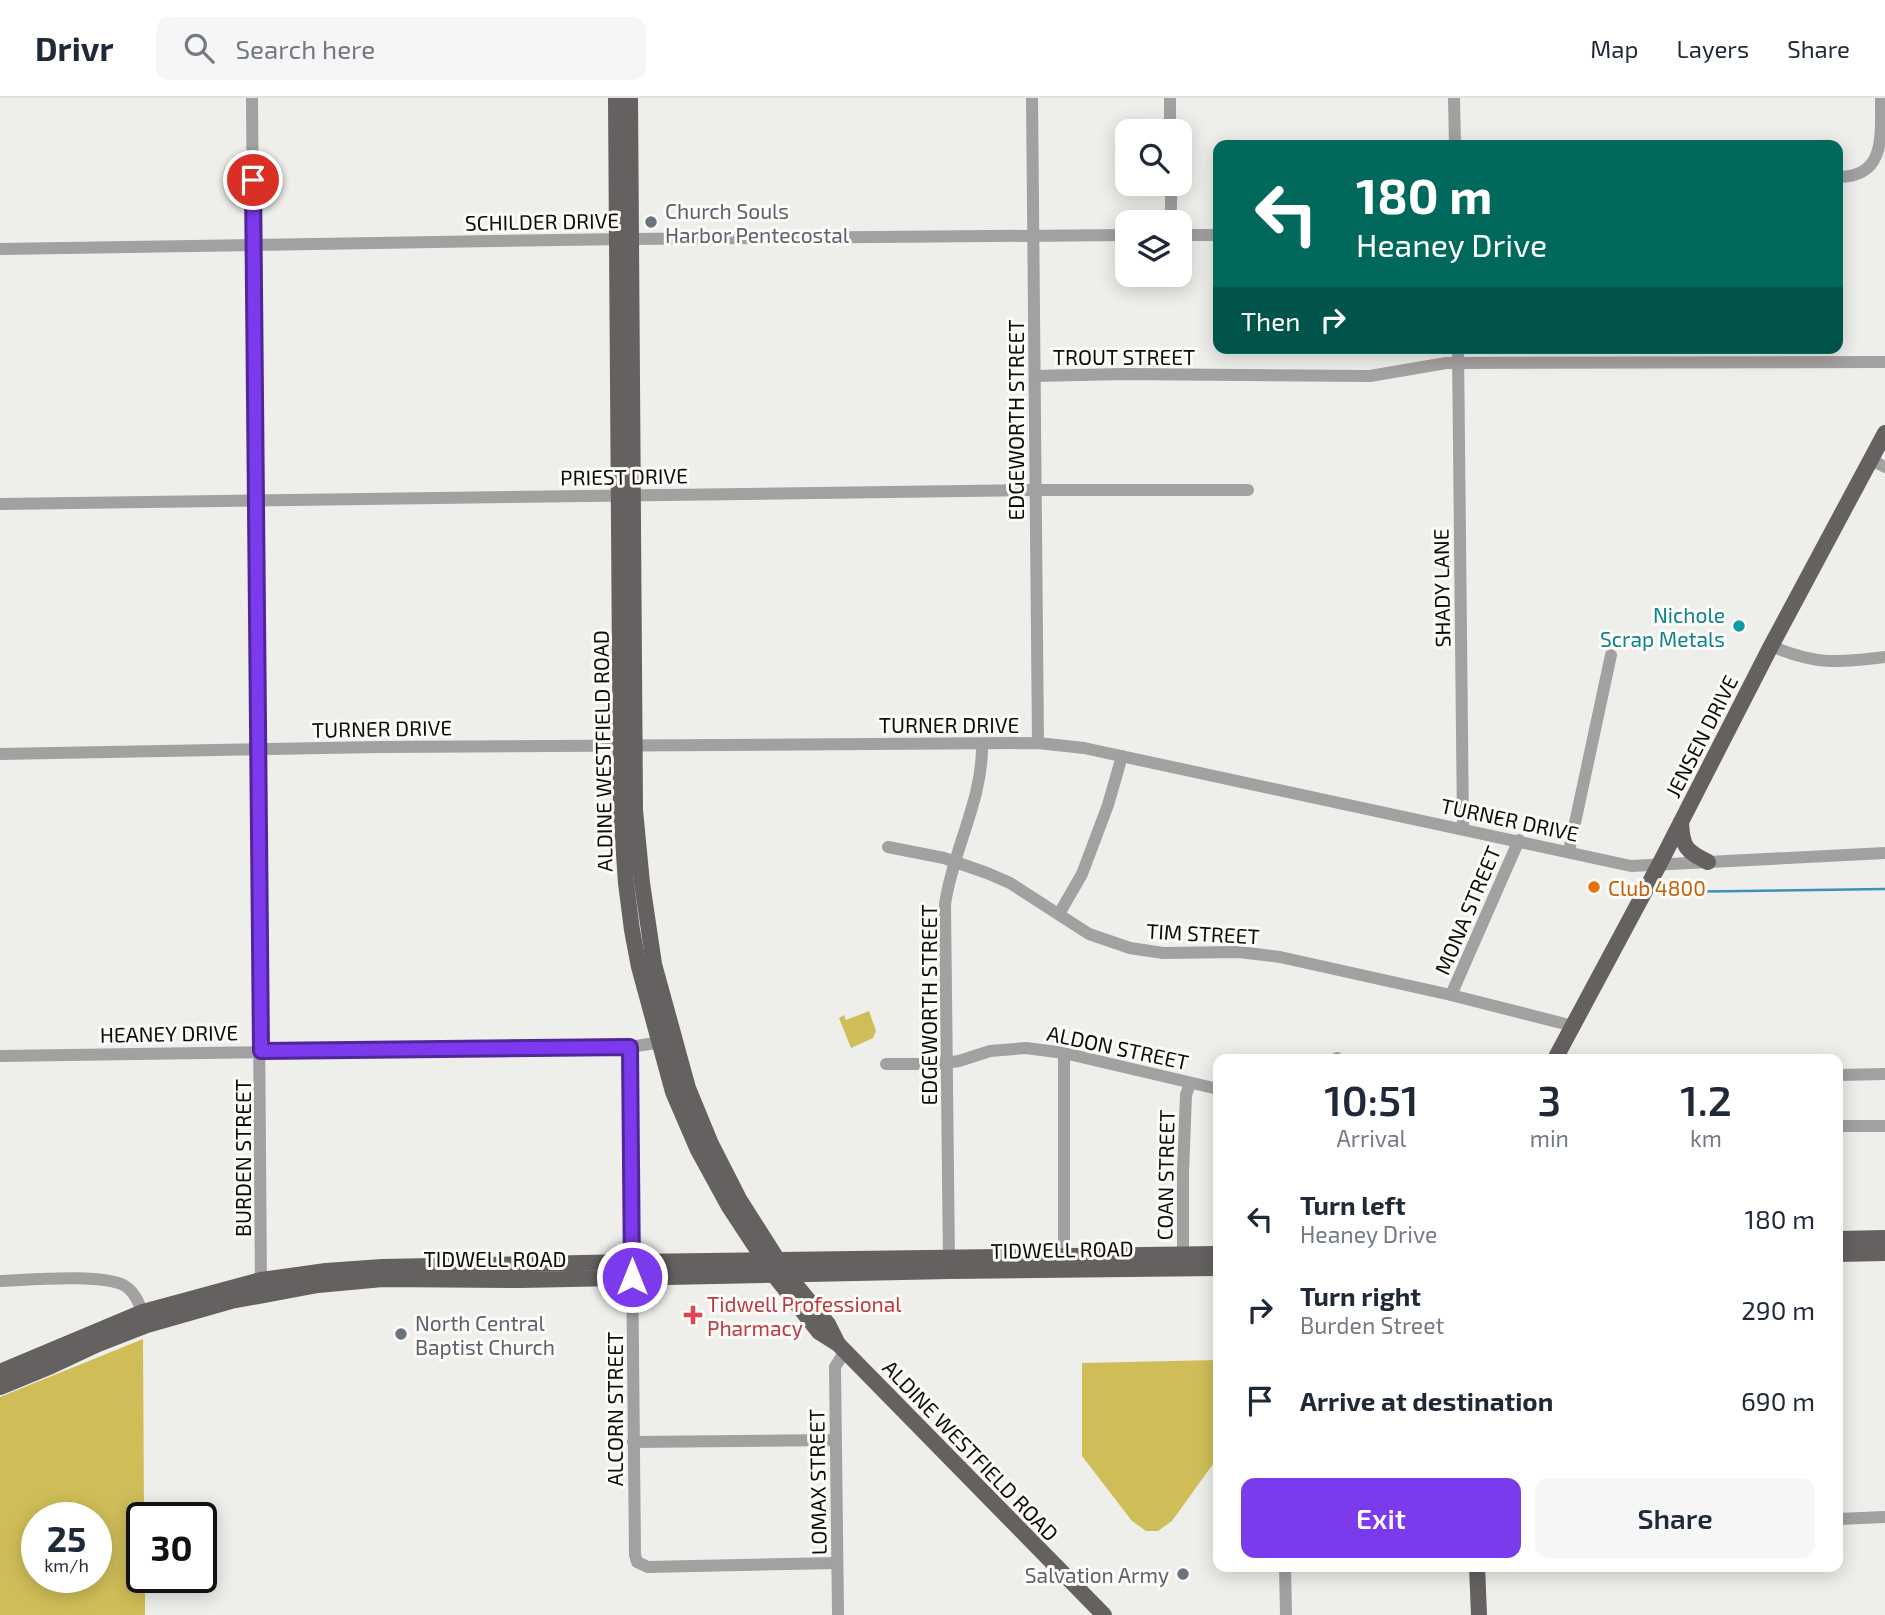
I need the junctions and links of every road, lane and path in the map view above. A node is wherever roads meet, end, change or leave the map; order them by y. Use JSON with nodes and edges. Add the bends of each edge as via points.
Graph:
{"nodes":[{"id":1,"x":252,"y":98,"type":"edge"},
{"id":2,"x":616,"y":98,"type":"edge"},
{"id":3,"x":630,"y":98,"type":"edge"},
{"id":4,"x":1032,"y":98,"type":"edge"},
{"id":5,"x":1170,"y":98,"type":"edge"},
{"id":6,"x":1454,"y":98,"type":"edge"},
{"id":7,"x":1881,"y":98,"type":"edge"},
{"id":8,"x":1170,"y":119,"type":"edge"},
{"id":9,"x":1455,"y":140,"type":"edge"},
{"id":10,"x":1843,"y":177,"type":"edge"},
{"id":11,"x":1115,"y":235,"type":"edge"},
{"id":12,"x":1192,"y":235,"type":"edge"},
{"id":13,"x":1213,"y":235,"type":"edge"},
{"id":14,"x":1033,"y":237,"type":"junction"},
{"id":15,"x":624,"y":239,"type":"junction"},
{"id":16,"x":254,"y":244,"type":"junction"},
{"id":17,"x":0,"y":248,"type":"edge"},
{"id":18,"x":1458,"y":354,"type":"edge"},
{"id":19,"x":1885,"y":362,"type":"edge"},
{"id":20,"x":1458,"y":363,"type":"junction"},
{"id":21,"x":1035,"y":376,"type":"junction"},
{"id":22,"x":1885,"y":433,"type":"edge"},
{"id":23,"x":1878,"y":464,"type":"edge"},
{"id":24,"x":1033,"y":490,"type":"junction"},
{"id":25,"x":1248,"y":490,"type":"dead end"},
{"id":26,"x":626,"y":495,"type":"junction"},
{"id":27,"x":257,"y":500,"type":"junction"},
{"id":28,"x":0,"y":505,"type":"edge"},
{"id":29,"x":1771,"y":646,"type":"junction"},
{"id":30,"x":1611,"y":655,"type":"dead end"},
{"id":31,"x":1885,"y":657,"type":"edge"},
{"id":32,"x":1038,"y":743,"type":"junction"},
{"id":33,"x":982,"y":744,"type":"junction"},
{"id":34,"x":628,"y":746,"type":"junction"},
{"id":35,"x":258,"y":749,"type":"junction"},
{"id":36,"x":0,"y":754,"type":"edge"},
{"id":37,"x":1122,"y":756,"type":"junction"},
{"id":38,"x":1681,"y":822,"type":"junction"},
{"id":39,"x":1463,"y":828,"type":"junction"},
{"id":40,"x":1519,"y":840,"type":"junction"},
{"id":41,"x":888,"y":847,"type":"dead end"},
{"id":42,"x":1569,"y":851,"type":"junction"},
{"id":43,"x":1885,"y":853,"type":"edge"},
{"id":44,"x":955,"y":862,"type":"junction"},
{"id":45,"x":1708,"y":862,"type":"junction"},
{"id":46,"x":1660,"y":864,"type":"junction"},
{"id":47,"x":1059,"y":914,"type":"junction"},
{"id":48,"x":1451,"y":995,"type":"junction"},
{"id":49,"x":1573,"y":1026,"type":"junction"},
{"id":50,"x":667,"y":1041,"type":"junction"},
{"id":51,"x":630,"y":1047,"type":"junction"},
{"id":52,"x":261,"y":1051,"type":"junction"},
{"id":53,"x":1064,"y":1053,"type":"junction"},
{"id":54,"x":1558,"y":1054,"type":"edge"},
{"id":55,"x":0,"y":1056,"type":"edge"},
{"id":56,"x":947,"y":1063,"type":"junction"},
{"id":57,"x":886,"y":1064,"type":"dead end"},
{"id":58,"x":1885,"y":1074,"type":"edge"},
{"id":59,"x":1843,"y":1075,"type":"edge"},
{"id":60,"x":1190,"y":1083,"type":"junction"},
{"id":61,"x":1213,"y":1088,"type":"edge"},
{"id":62,"x":1843,"y":1126,"type":"edge"},
{"id":63,"x":1885,"y":1126,"type":"edge"},
{"id":64,"x":1885,"y":1238,"type":"edge"},
{"id":65,"x":1843,"y":1246,"type":"edge"},
{"id":66,"x":1843,"y":1247,"type":"edge"},
{"id":67,"x":1885,"y":1253,"type":"edge"},
{"id":68,"x":1213,"y":1255,"type":"edge"},
{"id":69,"x":1183,"y":1261,"type":"junction"},
{"id":70,"x":1064,"y":1262,"type":"junction"},
{"id":71,"x":949,"y":1264,"type":"junction"},
{"id":72,"x":1213,"y":1267,"type":"edge"},
{"id":73,"x":777,"y":1268,"type":"junction"},
{"id":74,"x":632,"y":1269,"type":"junction"},
{"id":75,"x":0,"y":1281,"type":"edge"},
{"id":76,"x":261,"y":1287,"type":"junction"},
{"id":77,"x":145,"y":1319,"type":"junction"},
{"id":78,"x":842,"y":1347,"type":"junction"},
{"id":79,"x":47,"y":1353,"type":"junction"},
{"id":80,"x":0,"y":1366,"type":"edge"},
{"id":81,"x":0,"y":1372,"type":"edge"},
{"id":82,"x":0,"y":1387,"type":"edge"},
{"id":83,"x":834,"y":1440,"type":"junction"},
{"id":84,"x":633,"y":1443,"type":"junction"},
{"id":85,"x":1885,"y":1517,"type":"edge"},
{"id":86,"x":1843,"y":1519,"type":"edge"},
{"id":87,"x":837,"y":1563,"type":"junction"},
{"id":88,"x":1285,"y":1572,"type":"edge"},
{"id":89,"x":1478,"y":1572,"type":"edge"},
{"id":90,"x":838,"y":1615,"type":"edge"},
{"id":91,"x":1104,"y":1615,"type":"edge"},
{"id":92,"x":1286,"y":1615,"type":"edge"},
{"id":93,"x":1479,"y":1615,"type":"edge"}],
"edges":[{"from":1,"to":16,"type":"street","name":"BURDEN STREET"},
{"from":2,"to":15,"type":"main road","name":"ALDINE WESTFIELD ROAD"},
{"from":3,"to":15,"type":"main road","name":"ALDINE WESTFIELD ROAD"},
{"from":4,"to":14,"type":"street","name":"EDGEWORTH STREET"},
{"from":5,"to":8,"type":"street"},
{"from":6,"to":9,"type":"street"},
{"from":7,"to":10,"type":"street","via":[[1881,157],[1861,175]]},
{"from":11,"to":14,"type":"street","name":"SCHILDER DRIVE"},
{"from":12,"to":13,"type":"street"},
{"from":14,"to":15,"type":"street","name":"SCHILDER DRIVE"},
{"from":14,"to":21,"type":"street","name":"EDGEWORTH STREET"},
{"from":15,"to":16,"type":"street","name":"SCHILDER DRIVE"},
{"from":15,"to":26,"type":"main road","name":"ALDINE WESTFIELD ROAD"},
{"from":16,"to":17,"type":"street","name":"SCHILDER DRIVE"},
{"from":16,"to":27,"type":"street","name":"BURDEN STREET"},
{"from":18,"to":20,"type":"street","name":"SHADY LANE"},
{"from":19,"to":20,"type":"street","name":"TROUT STREET"},
{"from":20,"to":21,"type":"street","name":"TROUT STREET","via":[[1370,376]]},
{"from":20,"to":39,"type":"street","name":"SHADY LANE"},
{"from":21,"to":24,"type":"street","name":"EDGEWORTH STREET"},
{"from":22,"to":23,"type":"main road","name":"JENSEN DRIVE"},
{"from":23,"to":29,"type":"main road","name":"JENSEN DRIVE"},
{"from":24,"to":25,"type":"street","name":"PRIEST DRIVE"},
{"from":24,"to":26,"type":"street","name":"PRIEST DRIVE"},
{"from":24,"to":32,"type":"street","name":"EDGEWORTH STREET"},
{"from":26,"to":27,"type":"street","name":"PRIEST DRIVE"},
{"from":26,"to":34,"type":"main road","name":"ALDINE WESTFIELD ROAD"},
{"from":27,"to":28,"type":"street","name":"PRIEST DRIVE"},
{"from":27,"to":35,"type":"street","name":"BURDEN STREET"},
{"from":29,"to":31,"type":"street","via":[[1823,663]]},
{"from":29,"to":38,"type":"main road","name":"JENSEN DRIVE"},
{"from":30,"to":42,"type":"street"},
{"from":32,"to":33,"type":"street","name":"TURNER DRIVE"},
{"from":32,"to":37,"type":"street","name":"TURNER DRIVE"},
{"from":33,"to":34,"type":"street","name":"TURNER DRIVE"},
{"from":33,"to":44,"type":"street","name":"EDGEWORTH STREET","via":[[978,784]]},
{"from":34,"to":35,"type":"street","name":"TURNER DRIVE"},
{"from":34,"to":50,"type":"main road","name":"ALDINE WESTFIELD ROAD","via":[[621,810],[628,905],[639,967]]},
{"from":35,"to":36,"type":"street","name":"TURNER DRIVE"},
{"from":35,"to":52,"type":"street","name":"BURDEN STREET"},
{"from":37,"to":39,"type":"street","name":"TURNER DRIVE"},
{"from":37,"to":47,"type":"street","via":[[1082,874]]},
{"from":38,"to":45,"type":"main road","via":[[1685,847]]},
{"from":38,"to":46,"type":"main road","name":"JENSEN DRIVE"},
{"from":39,"to":40,"type":"street","name":"TURNER DRIVE"},
{"from":40,"to":42,"type":"street","name":"TURNER DRIVE"},
{"from":40,"to":48,"type":"street","name":"MONA STREET"},
{"from":41,"to":44,"type":"street","name":"TIM STREET"},
{"from":42,"to":46,"type":"street","name":"TURNER DRIVE","via":[[1632,866]]},
{"from":43,"to":45,"type":"street","name":"TURNER DRIVE"},
{"from":44,"to":47,"type":"street","name":"TIM STREET","via":[[1010,883]]},
{"from":44,"to":56,"type":"street","name":"EDGEWORTH STREET","via":[[945,904]]},
{"from":45,"to":46,"type":"street","name":"TURNER DRIVE"},
{"from":46,"to":49,"type":"main road","name":"JENSEN DRIVE"},
{"from":47,"to":48,"type":"street","name":"TIM STREET","via":[[1089,934],[1130,948],[1163,953],[1265,954]]},
{"from":48,"to":49,"type":"street","name":"TIM STREET"},
{"from":49,"to":54,"type":"main road","name":"JENSEN DRIVE"},
{"from":50,"to":51,"type":"street","name":"HEANEY DRIVE"},
{"from":50,"to":73,"type":"main road","name":"ALDINE WESTFIELD ROAD","via":[[673,1092]]},
{"from":51,"to":52,"type":"street","name":"HEANEY DRIVE"},
{"from":51,"to":74,"type":"street","name":"ALCORN STREET"},
{"from":52,"to":55,"type":"street","name":"HEANEY DRIVE"},
{"from":52,"to":76,"type":"street","name":"BURDEN STREET"},
{"from":53,"to":56,"type":"street","name":"ALDON STREET","via":[[1009,1048]]},
{"from":53,"to":60,"type":"street","name":"ALDON STREET"},
{"from":53,"to":70,"type":"street"},
{"from":56,"to":57,"type":"street","name":"ALDON STREET"},
{"from":56,"to":71,"type":"street","name":"EDGEWORTH STREET"},
{"from":58,"to":59,"type":"street"},
{"from":60,"to":61,"type":"street","name":"ALDON STREET"},
{"from":60,"to":69,"type":"street","name":"COAN STREET","via":[[1186,1095]]},
{"from":62,"to":63,"type":"street"},
{"from":64,"to":65,"type":"main road"},
{"from":66,"to":67,"type":"main road"},
{"from":68,"to":69,"type":"main road","name":"TIDWELL ROAD"},
{"from":69,"to":70,"type":"main road","name":"TIDWELL ROAD"},
{"from":69,"to":72,"type":"main road","name":"TIDWELL ROAD"},
{"from":70,"to":71,"type":"main road","name":"TIDWELL ROAD"},
{"from":71,"to":73,"type":"main road","name":"TIDWELL ROAD"},
{"from":73,"to":74,"type":"main road","name":"TIDWELL ROAD"},
{"from":73,"to":78,"type":"main road","name":"ALDINE WESTFIELD ROAD","via":[[828,1324]]},
{"from":74,"to":76,"type":"main road","name":"TIDWELL ROAD","via":[[382,1273],[318,1285]]},
{"from":74,"to":84,"type":"street","name":"ALCORN STREET"},
{"from":75,"to":77,"type":"street","via":[[110,1280],[128,1288]]},
{"from":76,"to":77,"type":"main road","name":"TIDWELL ROAD"},
{"from":77,"to":79,"type":"main road","name":"TIDWELL ROAD"},
{"from":77,"to":82,"type":"main road","name":"TIDWELL ROAD"},
{"from":78,"to":83,"type":"street","name":"LOMAX STREET","via":[[835,1367]]},
{"from":78,"to":91,"type":"main road","name":"ALDINE WESTFIELD ROAD"},
{"from":79,"to":80,"type":"main road"},
{"from":79,"to":81,"type":"main road","name":"TIDWELL ROAD"},
{"from":83,"to":84,"type":"street"},
{"from":83,"to":87,"type":"street","name":"LOMAX STREET"},
{"from":84,"to":87,"type":"street","name":"ALCORN STREET","via":[[637,1562],[648,1567]]},
{"from":85,"to":86,"type":"street"},
{"from":87,"to":90,"type":"street","name":"LOMAX STREET"},
{"from":88,"to":92,"type":"street"},
{"from":89,"to":93,"type":"main road"}]}
